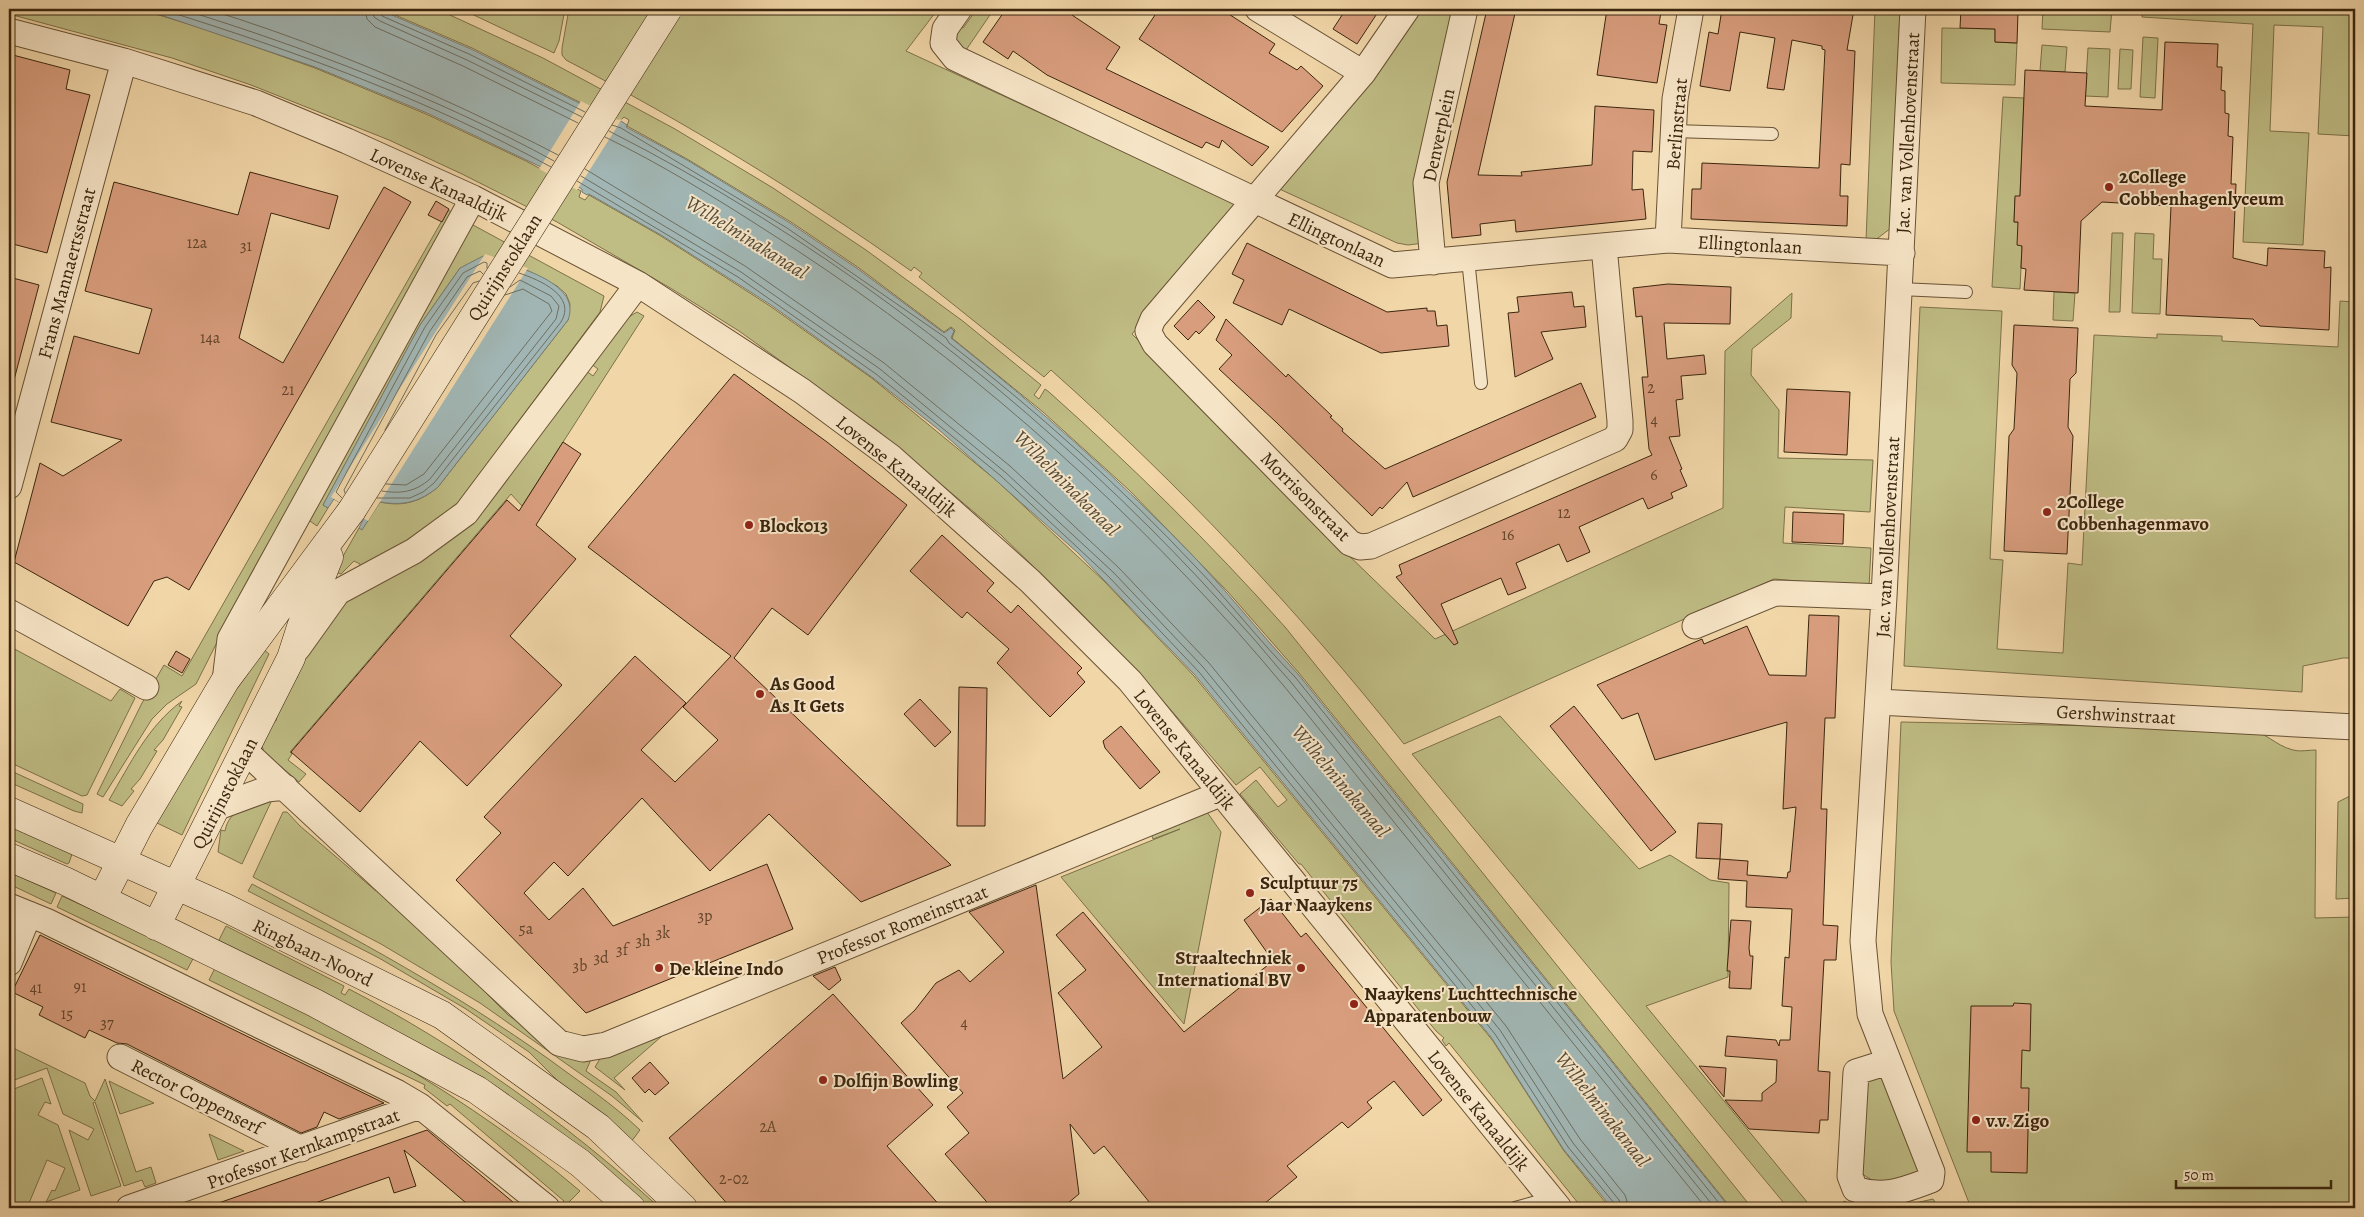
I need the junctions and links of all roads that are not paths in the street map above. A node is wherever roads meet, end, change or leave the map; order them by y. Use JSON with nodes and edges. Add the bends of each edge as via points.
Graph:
{"nodes":[{"id":1,"x":668,"y":9,"type":"edge"},
{"id":2,"x":959,"y":9,"type":"edge"},
{"id":3,"x":1258,"y":9,"type":"edge"},
{"id":4,"x":1407,"y":9,"type":"edge"},
{"id":5,"x":1465,"y":9,"type":"edge"},
{"id":6,"x":1691,"y":9,"type":"edge"},
{"id":7,"x":1913,"y":9,"type":"edge"},
{"id":8,"x":9,"y":31,"type":"edge"},
{"id":9,"x":124,"y":61,"type":"junction"},
{"id":10,"x":1364,"y":73,"type":"junction"},
{"id":11,"x":1673,"y":131,"type":"junction"},
{"id":12,"x":1772,"y":134,"type":"dead end"},
{"id":13,"x":473,"y":198,"type":"junction"},
{"id":14,"x":1253,"y":200,"type":"junction"},
{"id":15,"x":1668,"y":240,"type":"junction"},
{"id":16,"x":1604,"y":246,"type":"junction"},
{"id":17,"x":1902,"y":253,"type":"junction"},
{"id":18,"x":1468,"y":259,"type":"junction"},
{"id":19,"x":1433,"y":262,"type":"junction"},
{"id":20,"x":638,"y":284,"type":"junction"},
{"id":21,"x":1900,"y":289,"type":"junction"},
{"id":22,"x":1966,"y":292,"type":"dead end"},
{"id":23,"x":1481,"y":383,"type":"dead end"},
{"id":24,"x":9,"y":486,"type":"edge"},
{"id":25,"x":347,"y":518,"type":"junction"},
{"id":26,"x":1884,"y":597,"type":"junction"},
{"id":27,"x":9,"y":612,"type":"edge"},
{"id":28,"x":1695,"y":626,"type":"dead end"},
{"id":29,"x":291,"y":658,"type":"junction"},
{"id":30,"x":225,"y":681,"type":"junction"},
{"id":31,"x":146,"y":687,"type":"dead end"},
{"id":32,"x":1878,"y":702,"type":"junction"},
{"id":33,"x":2355,"y":727,"type":"edge"},
{"id":34,"x":245,"y":751,"type":"junction"},
{"id":35,"x":285,"y":787,"type":"junction"},
{"id":36,"x":1220,"y":794,"type":"junction"},
{"id":37,"x":218,"y":807,"type":"junction"},
{"id":38,"x":9,"y":811,"type":"edge"},
{"id":39,"x":9,"y":857,"type":"edge"},
{"id":40,"x":121,"y":861,"type":"junction"},
{"id":41,"x":177,"y":886,"type":"junction"},
{"id":42,"x":102,"y":899,"type":"junction"},
{"id":43,"x":19,"y":910,"type":"edge"},
{"id":44,"x":156,"y":926,"type":"junction"},
{"id":45,"x":9,"y":963,"type":"edge"},
{"id":46,"x":120,"y":1057,"type":"dead end"},
{"id":47,"x":1888,"y":1062,"type":"junction"},
{"id":48,"x":420,"y":1106,"type":"junction"},
{"id":49,"x":300,"y":1149,"type":"junction"},
{"id":50,"x":1555,"y":1203,"type":"edge"},
{"id":51,"x":145,"y":1206,"type":"edge"},
{"id":52,"x":545,"y":1208,"type":"edge"},
{"id":53,"x":631,"y":1208,"type":"edge"},
{"id":54,"x":683,"y":1208,"type":"edge"},
{"id":55,"x":1515,"y":1208,"type":"edge"}],
"edges":[{"from":1,"to":25,"type":"main road","name":"Quirijnstoklaan","bridge":true},
{"from":2,"to":14,"type":"street","name":"Ellingtonlaan","via":[[944,29],[943,43],[955,58]]},
{"from":3,"to":10,"type":"street"},
{"from":4,"to":10,"type":"street"},
{"from":5,"to":19,"type":"street","name":"Denverplein","via":[[1426,183]]},
{"from":6,"to":11,"type":"street","name":"Berlinstraat","via":[[1675,99]]},
{"from":7,"to":17,"type":"street","name":"Jac. van Vollenhovenstraat"},
{"from":8,"to":9,"type":"street","name":"Lovense Kanaaldijk"},
{"from":9,"to":13,"type":"street","name":"Lovense Kanaaldijk","via":[[256,103]]},
{"from":9,"to":24,"type":"street","name":"Frans Mannaertsstraat"},
{"from":10,"to":14,"type":"street"},
{"from":11,"to":12,"type":"lane"},
{"from":11,"to":15,"type":"street","name":"Berlinstraat"},
{"from":13,"to":20,"type":"street","name":"Lovense Kanaaldijk"},
{"from":13,"to":30,"type":"street","name":"Quirijnstoklaan","via":[[230,639]]},
{"from":14,"to":16,"type":"street","name":"Morrisonstraat","via":[[1153,318],[1148,332],[1154,344],[1350,543],[1360,547],[1371,546],[1615,439],[1620,421]]},
{"from":14,"to":19,"type":"street","name":"Ellingtonlaan","via":[[1392,265]]},
{"from":15,"to":16,"type":"street","name":"Ellingtonlaan"},
{"from":15,"to":17,"type":"street","name":"Ellingtonlaan"},
{"from":16,"to":18,"type":"street","name":"Ellingtonlaan"},
{"from":17,"to":21,"type":"street","name":"Jac. van Vollenhovenstraat"},
{"from":18,"to":19,"type":"street","name":"Ellingtonlaan"},
{"from":18,"to":23,"type":"lane"},
{"from":20,"to":29,"type":"street","name":"Quirijnstoklaan","via":[[466,513],[414,551],[338,592]]},
{"from":20,"to":36,"type":"street","name":"Lovense Kanaaldijk","via":[[802,391],[890,457],[1030,581],[1130,681]]},
{"from":21,"to":22,"type":"lane"},
{"from":21,"to":26,"type":"street","name":"Jac. van Vollenhovenstraat"},
{"from":25,"to":29,"type":"main road","name":"Quirijnstoklaan","via":[[301,626]]},
{"from":25,"to":30,"type":"main road","name":"Quirijnstoklaan"},
{"from":26,"to":28,"type":"street","via":[[1775,593]]},
{"from":26,"to":32,"type":"street","name":"Jac. van Vollenhovenstraat"},
{"from":27,"to":31,"type":"street"},
{"from":29,"to":34,"type":"main road","name":"Quirijnstoklaan"},
{"from":30,"to":40,"type":"main road","name":"Quirijnstoklaan","via":[[148,809]]},
{"from":32,"to":33,"type":"street","name":"Gershwinstraat"},
{"from":32,"to":47,"type":"street","name":"Jac. van Vollenhovenstraat","via":[[1862,941],[1870,1014]]},
{"from":34,"to":35,"type":"street"},
{"from":34,"to":37,"type":"main road","name":"Quirijnstoklaan"},
{"from":35,"to":36,"type":"street","name":"Professor Romeinstraat","via":[[559,1043],[583,1049],[606,1044]]},
{"from":35,"to":37,"type":"street","via":[[260,791]]},
{"from":36,"to":50,"type":"street","name":"Lovense Kanaaldijk"},
{"from":37,"to":41,"type":"main road","name":"Quirijnstoklaan"},
{"from":38,"to":40,"type":"main road","name":"Ringbaan-Noord"},
{"from":39,"to":42,"type":"main road"},
{"from":40,"to":41,"type":"main road","name":"Ringbaan-Noord"},
{"from":40,"to":42,"type":"main road","name":"Quirijnstoklaan"},
{"from":41,"to":44,"type":"main road","name":"Quirijnstoklaan"},
{"from":41,"to":54,"type":"main road","name":"Ringbaan-Noord","via":[[442,1015],[598,1128]]},
{"from":42,"to":44,"type":"main road"},
{"from":43,"to":45,"type":"street"},
{"from":43,"to":48,"type":"street","via":[[381,1084]]},
{"from":44,"to":53,"type":"main road","via":[[315,1003],[477,1090],[580,1163]]},
{"from":46,"to":49,"type":"street","name":"Rector Coppenserf"},
{"from":47,"to":47,"type":"street","name":"Jac. van Vollenhovenstraat","via":[[1856,1072],[1850,1176],[1856,1189],[1874,1195],[1916,1186],[1933,1176]]},
{"from":48,"to":49,"type":"street","name":"Professor Kernkampstraat"},
{"from":48,"to":52,"type":"street"},
{"from":49,"to":51,"type":"street","name":"Professor Kernkampstraat"},
{"from":50,"to":55,"type":"lane"}]}
